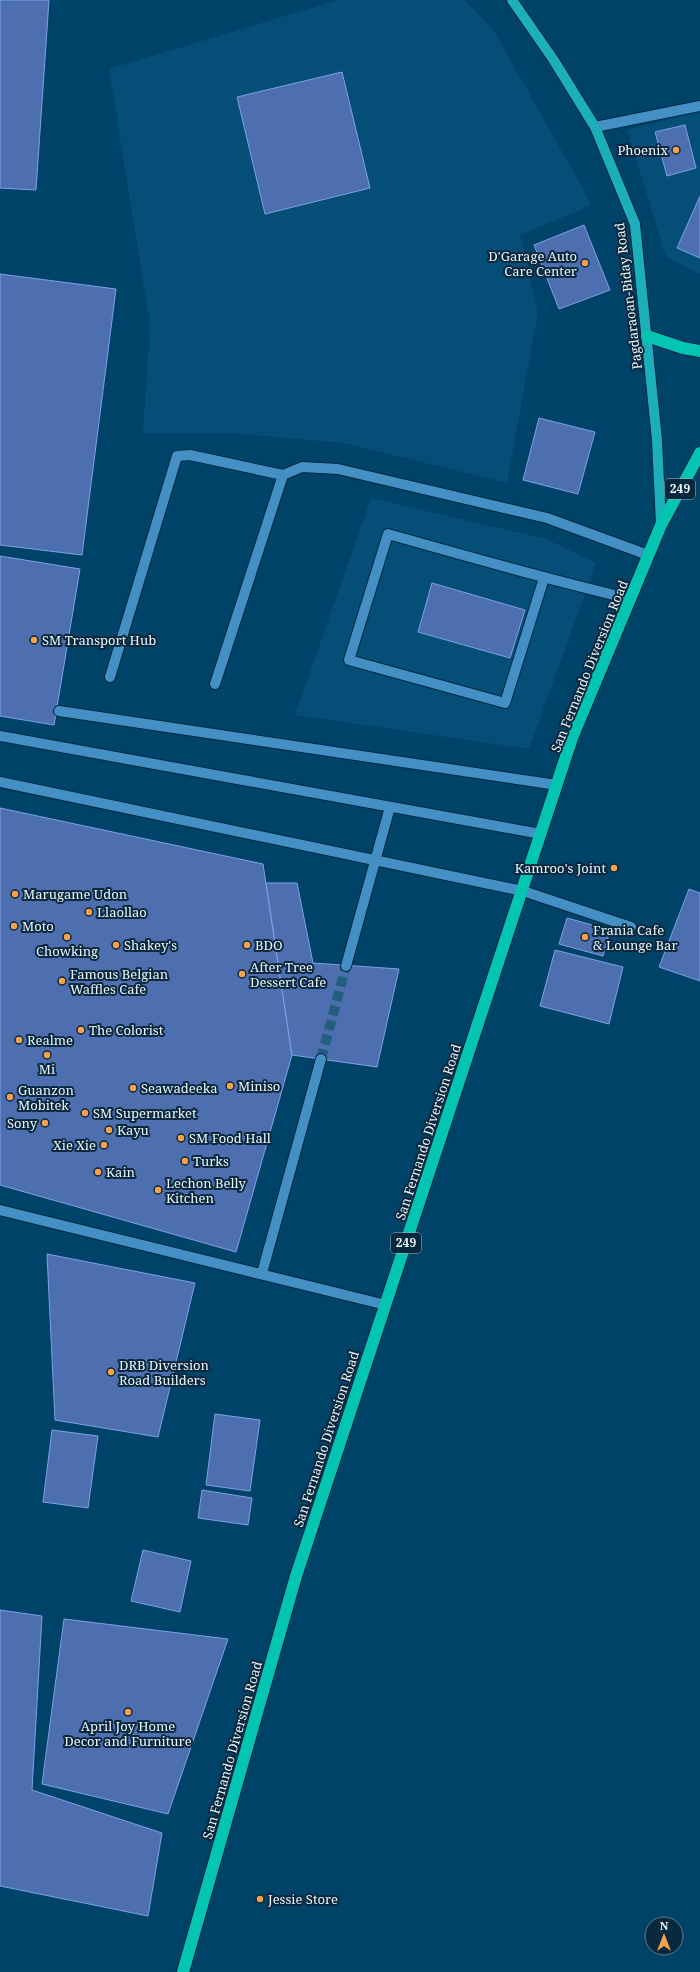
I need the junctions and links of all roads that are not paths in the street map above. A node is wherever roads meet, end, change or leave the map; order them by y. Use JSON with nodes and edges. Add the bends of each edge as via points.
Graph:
{"nodes":[{"id":1,"x":512,"y":0,"type":"edge"},
{"id":2,"x":700,"y":106,"type":"edge"},
{"id":3,"x":594,"y":127,"type":"junction"},
{"id":4,"x":647,"y":336,"type":"junction"},
{"id":5,"x":700,"y":350,"type":"edge"},
{"id":6,"x":700,"y":453,"type":"edge"},
{"id":7,"x":284,"y":475,"type":"junction"},
{"id":8,"x":661,"y":526,"type":"junction"},
{"id":9,"x":648,"y":555,"type":"junction"},
{"id":10,"x":544,"y":578,"type":"junction"},
{"id":11,"x":631,"y":599,"type":"junction"},
{"id":12,"x":110,"y":677,"type":"dead end"},
{"id":13,"x":215,"y":684,"type":"dead end"},
{"id":14,"x":59,"y":711,"type":"dead end"},
{"id":15,"x":0,"y":736,"type":"edge"},
{"id":16,"x":0,"y":782,"type":"edge"},
{"id":17,"x":557,"y":786,"type":"junction"},
{"id":18,"x":390,"y":806,"type":"junction"},
{"id":19,"x":541,"y":834,"type":"junction"},
{"id":20,"x":375,"y":860,"type":"junction"},
{"id":21,"x":523,"y":891,"type":"junction"},
{"id":22,"x":631,"y":927,"type":"dead end"},
{"id":23,"x":346,"y":966,"type":"tunnel mouth"},
{"id":24,"x":321,"y":1059,"type":"tunnel mouth"},
{"id":25,"x":0,"y":1210,"type":"edge"},
{"id":26,"x":262,"y":1273,"type":"junction"},
{"id":27,"x":386,"y":1304,"type":"junction"},
{"id":28,"x":183,"y":1972,"type":"edge"}],
"edges":[{"from":1,"to":3,"type":"main road","name":"Pagdaraoan-Biday Road","number":"249","via":[[553,58]]},
{"from":2,"to":3,"type":"street"},
{"from":3,"to":4,"type":"main road","name":"Pagdaraoan-Biday Road","number":"249","via":[[635,224]]},
{"from":4,"to":5,"type":"highway","via":[[683,348]]},
{"from":4,"to":8,"type":"main road","name":"Pagdaraoan-Biday Road","number":"249","via":[[657,440]]},
{"from":6,"to":8,"type":"highway","name":"San Fernando Diversion Road","number":"249"},
{"from":7,"to":9,"type":"street","via":[[302,467],[338,469],[547,518]]},
{"from":7,"to":12,"type":"street","via":[[190,455],[177,456]]},
{"from":7,"to":13,"type":"street"},
{"from":8,"to":9,"type":"highway","name":"San Fernando Diversion Road","number":"249"},
{"from":9,"to":11,"type":"highway","name":"San Fernando Diversion Road","number":"249"},
{"from":10,"to":10,"type":"street","via":[[505,703],[349,660],[388,534]]},
{"from":10,"to":11,"type":"street"},
{"from":11,"to":17,"type":"highway","name":"San Fernando Diversion Road","number":"249","via":[[572,738]]},
{"from":14,"to":17,"type":"street"},
{"from":15,"to":18,"type":"street"},
{"from":16,"to":20,"type":"street"},
{"from":17,"to":19,"type":"highway","name":"San Fernando Diversion Road","number":"249"},
{"from":18,"to":19,"type":"street"},
{"from":18,"to":20,"type":"street"},
{"from":19,"to":21,"type":"highway","name":"San Fernando Diversion Road","number":"249"},
{"from":20,"to":21,"type":"street"},
{"from":20,"to":23,"type":"street"},
{"from":21,"to":22,"type":"street"},
{"from":21,"to":27,"type":"highway","name":"San Fernando Diversion Road","number":"249"},
{"from":24,"to":26,"type":"street"},
{"from":25,"to":26,"type":"street"},
{"from":26,"to":27,"type":"street"},
{"from":27,"to":28,"type":"highway","name":"San Fernando Diversion Road","number":"249","via":[[296,1576]]}]}
